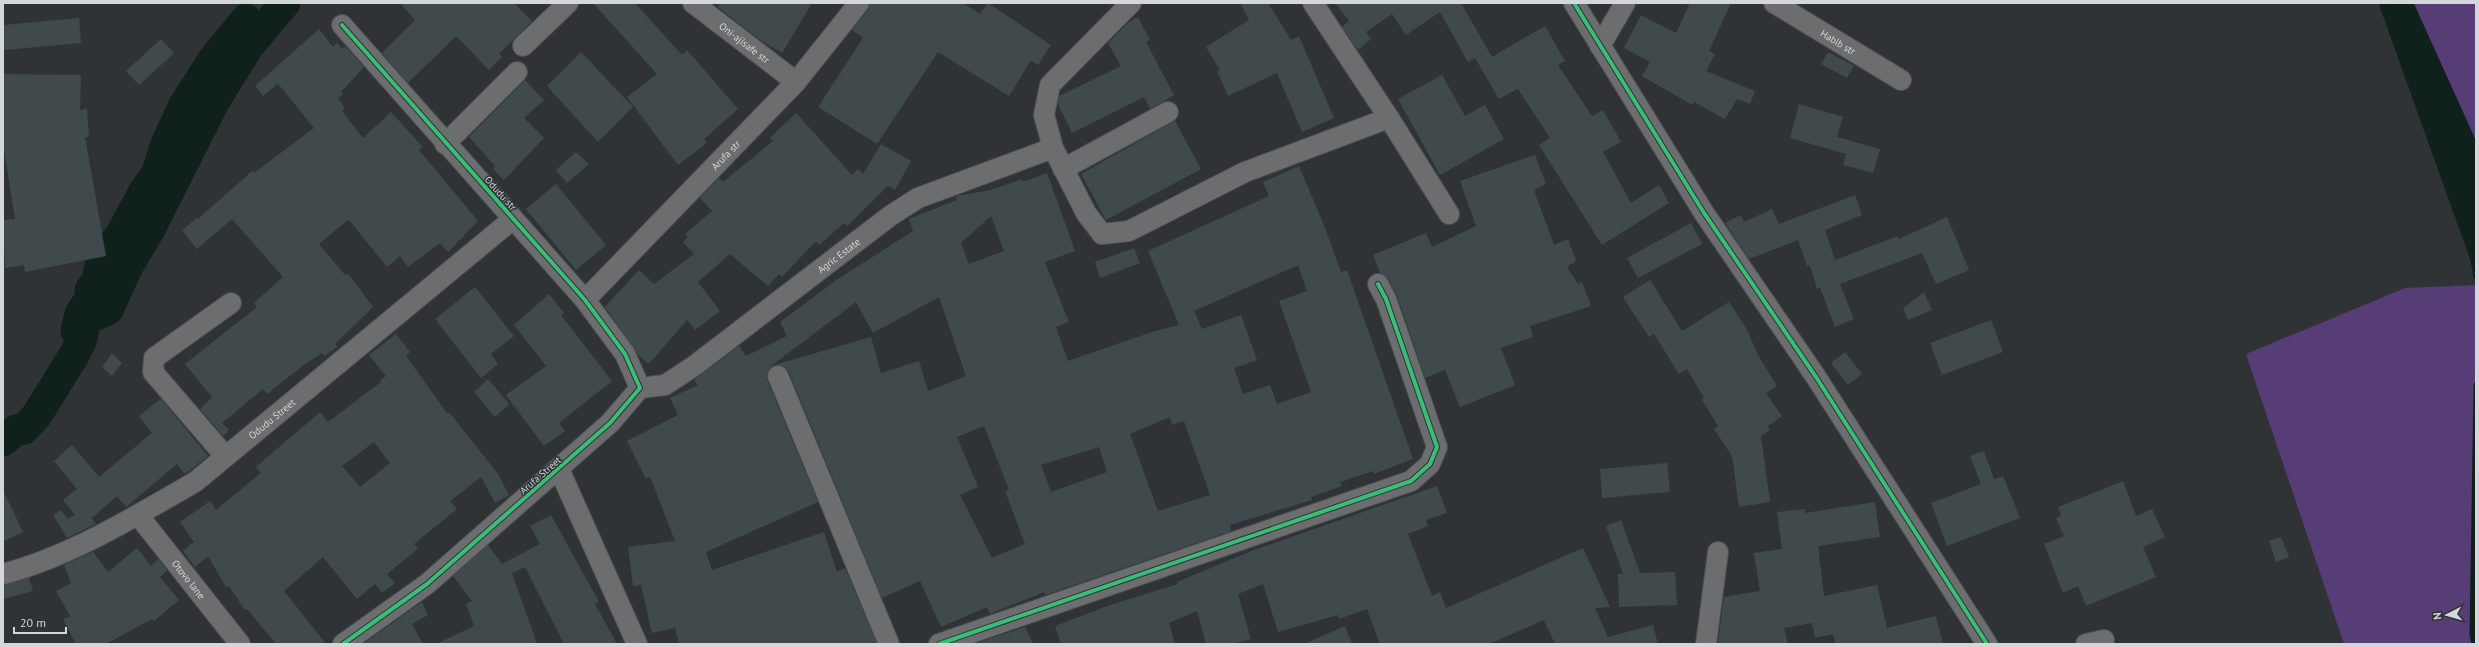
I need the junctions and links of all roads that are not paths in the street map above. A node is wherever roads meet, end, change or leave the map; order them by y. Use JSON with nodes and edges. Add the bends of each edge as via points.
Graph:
{"nodes":[{"id":1,"x":568,"y":3,"type":"edge"},
{"id":2,"x":694,"y":3,"type":"edge"},
{"id":3,"x":859,"y":3,"type":"edge"},
{"id":4,"x":1132,"y":3,"type":"edge"},
{"id":5,"x":1313,"y":3,"type":"edge"},
{"id":6,"x":1574,"y":3,"type":"edge"},
{"id":7,"x":1625,"y":3,"type":"edge"},
{"id":8,"x":1774,"y":3,"type":"edge"},
{"id":9,"x":342,"y":25,"type":"dead end"},
{"id":10,"x":523,"y":46,"type":"dead end"},
{"id":11,"x":1600,"y":46,"type":"junction"},
{"id":12,"x":517,"y":72,"type":"dead end"},
{"id":13,"x":1901,"y":80,"type":"dead end"},
{"id":14,"x":796,"y":82,"type":"junction"},
{"id":15,"x":1168,"y":112,"type":"dead end"},
{"id":16,"x":1389,"y":118,"type":"junction"},
{"id":17,"x":445,"y":144,"type":"junction"},
{"id":18,"x":1053,"y":148,"type":"junction"},
{"id":19,"x":1063,"y":169,"type":"junction"},
{"id":20,"x":1449,"y":214,"type":"dead end"},
{"id":21,"x":513,"y":219,"type":"junction"},
{"id":22,"x":1378,"y":284,"type":"dead end"},
{"id":23,"x":585,"y":300,"type":"junction"},
{"id":24,"x":231,"y":303,"type":"dead end"},
{"id":25,"x":778,"y":376,"type":"dead end"},
{"id":26,"x":640,"y":388,"type":"junction"},
{"id":27,"x":225,"y":456,"type":"junction"},
{"id":28,"x":559,"y":469,"type":"junction"},
{"id":29,"x":138,"y":515,"type":"junction"},
{"id":30,"x":1718,"y":552,"type":"dead end"},
{"id":31,"x":3,"y":574,"type":"edge"},
{"id":32,"x":240,"y":644,"type":"edge"},
{"id":33,"x":343,"y":644,"type":"edge"},
{"id":34,"x":637,"y":644,"type":"edge"},
{"id":35,"x":889,"y":644,"type":"edge"},
{"id":36,"x":939,"y":644,"type":"edge"},
{"id":37,"x":1706,"y":644,"type":"edge"},
{"id":38,"x":1987,"y":644,"type":"edge"}],
"edges":[{"from":1,"to":10,"type":"street"},
{"from":2,"to":14,"type":"street","name":"Oni-ajisafe str"},
{"from":3,"to":14,"type":"street","name":"Arufa str"},
{"from":4,"to":18,"type":"street","via":[[1050,85],[1044,115]]},
{"from":5,"to":16,"type":"street"},
{"from":6,"to":11,"type":"street"},
{"from":7,"to":11,"type":"street"},
{"from":8,"to":13,"type":"street","name":"Habib str"},
{"from":9,"to":17,"type":"street","name":"Odudu str"},
{"from":11,"to":38,"type":"street","via":[[1704,213],[1816,377]]},
{"from":12,"to":17,"type":"street"},
{"from":14,"to":23,"type":"street","name":"Arufa str"},
{"from":15,"to":19,"type":"street"},
{"from":16,"to":19,"type":"street","via":[[1245,172],[1129,231],[1102,234],[1086,213]]},
{"from":16,"to":20,"type":"street"},
{"from":17,"to":21,"type":"street","name":"Odudu str"},
{"from":18,"to":19,"type":"street"},
{"from":18,"to":26,"type":"street","name":"Agric Estate","via":[[918,198],[890,216],[694,366],[665,385]]},
{"from":21,"to":23,"type":"street","name":"Odudu str"},
{"from":21,"to":27,"type":"street","name":"Odudu Street"},
{"from":22,"to":36,"type":"street","via":[[1386,300],[1437,446],[1430,464],[1411,481]]},
{"from":23,"to":26,"type":"street","via":[[625,354]]},
{"from":24,"to":27,"type":"street","via":[[154,358],[152,364],[154,372]]},
{"from":25,"to":35,"type":"street"},
{"from":26,"to":28,"type":"street","name":"Arufa Street","via":[[610,423]]},
{"from":27,"to":29,"type":"street","name":"Odudu Street","via":[[195,482]]},
{"from":28,"to":33,"type":"street","name":"Arufa Street","via":[[427,584]]},
{"from":28,"to":34,"type":"street"},
{"from":29,"to":31,"type":"street","name":"Odudu Street","via":[[33,566]]},
{"from":29,"to":32,"type":"street","name":"Otovo lane"},
{"from":30,"to":37,"type":"street"}]}
